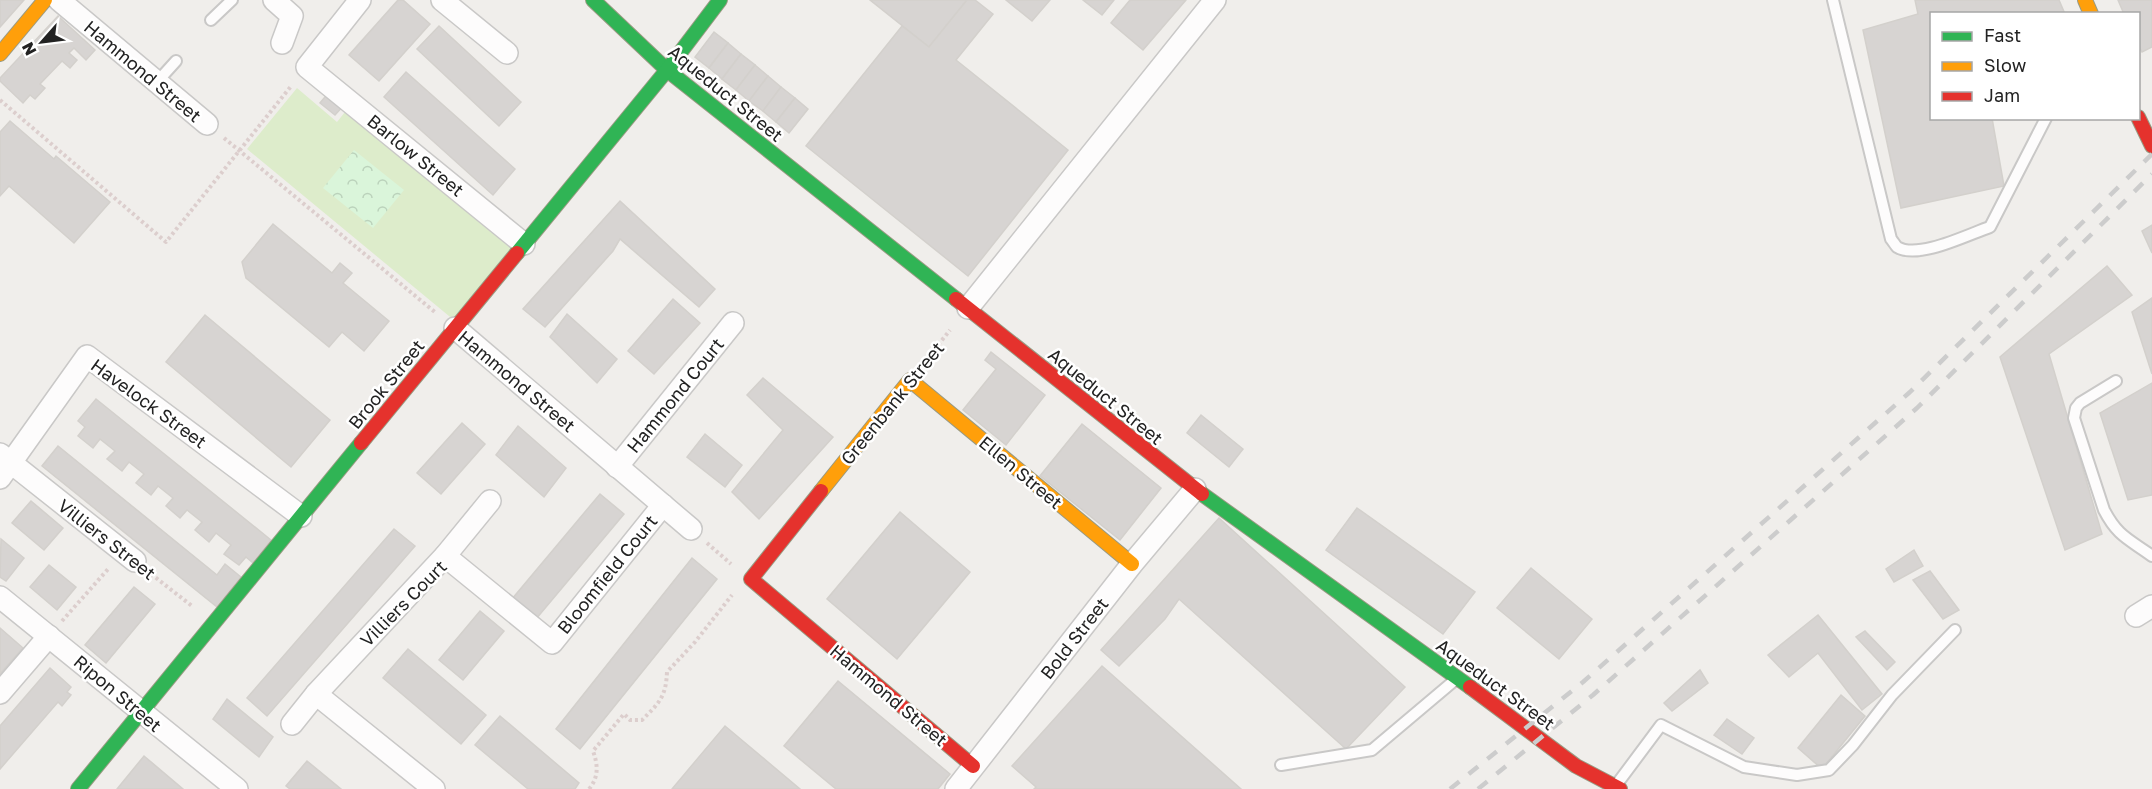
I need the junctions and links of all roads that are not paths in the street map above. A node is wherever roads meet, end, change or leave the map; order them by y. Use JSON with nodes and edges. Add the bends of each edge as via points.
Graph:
{"nodes":[{"id":1,"x":45,"y":0,"type":"edge"},
{"id":2,"x":59,"y":0,"type":"edge"},
{"id":3,"x":232,"y":0,"type":"edge"},
{"id":4,"x":274,"y":0,"type":"edge"},
{"id":5,"x":360,"y":0,"type":"edge"},
{"id":6,"x":442,"y":0,"type":"edge"},
{"id":7,"x":593,"y":0,"type":"edge"},
{"id":8,"x":720,"y":0,"type":"edge"},
{"id":9,"x":1215,"y":0,"type":"edge"},
{"id":10,"x":1833,"y":0,"type":"edge"},
{"id":11,"x":211,"y":20,"type":"dead end"},
{"id":12,"x":282,"y":43,"type":"dead end"},
{"id":13,"x":0,"y":54,"type":"edge"},
{"id":14,"x":507,"y":54,"type":"dead end"},
{"id":15,"x":176,"y":61,"type":"dead end"},
{"id":16,"x":667,"y":69,"type":"junction"},
{"id":17,"x":157,"y":82,"type":"junction"},
{"id":18,"x":2140,"y":119,"type":"edge"},
{"id":19,"x":2045,"y":120,"type":"edge"},
{"id":20,"x":207,"y":124,"type":"road end"},
{"id":21,"x":2152,"y":146,"type":"edge"},
{"id":22,"x":524,"y":244,"type":"junction"},
{"id":23,"x":968,"y":308,"type":"junction"},
{"id":24,"x":733,"y":323,"type":"dead end"},
{"id":25,"x":455,"y":328,"type":"junction"},
{"id":26,"x":910,"y":380,"type":"joint"},
{"id":27,"x":2115,"y":381,"type":"dead end"},
{"id":28,"x":4,"y":465,"type":"edge"},
{"id":29,"x":617,"y":467,"type":"junction"},
{"id":30,"x":1195,"y":489,"type":"junction"},
{"id":31,"x":490,"y":501,"type":"dead end"},
{"id":32,"x":663,"y":505,"type":"junction"},
{"id":33,"x":301,"y":516,"type":"junction"},
{"id":34,"x":691,"y":529,"type":"road end"},
{"id":35,"x":445,"y":556,"type":"junction"},
{"id":36,"x":2152,"y":556,"type":"edge"},
{"id":37,"x":129,"y":557,"type":"road end"},
{"id":38,"x":1132,"y":564,"type":"junction"},
{"id":39,"x":751,"y":579,"type":"joint"},
{"id":40,"x":0,"y":597,"type":"edge"},
{"id":41,"x":1954,"y":630,"type":"dead end"},
{"id":42,"x":49,"y":636,"type":"junction"},
{"id":43,"x":552,"y":643,"type":"joint"},
{"id":44,"x":1457,"y":677,"type":"junction"},
{"id":45,"x":0,"y":693,"type":"edge"},
{"id":46,"x":316,"y":694,"type":"junction"},
{"id":47,"x":141,"y":712,"type":"junction"},
{"id":48,"x":292,"y":724,"type":"dead end"},
{"id":49,"x":1281,"y":765,"type":"dead end"},
{"id":50,"x":973,"y":766,"type":"junction"},
{"id":51,"x":1618,"y":788,"type":"edge"},
{"id":52,"x":78,"y":789,"type":"edge"},
{"id":53,"x":237,"y":789,"type":"edge"},
{"id":54,"x":434,"y":789,"type":"edge"},
{"id":55,"x":956,"y":789,"type":"edge"}],
"edges":[{"from":1,"to":13,"type":"street"},
{"from":2,"to":17,"type":"street","name":"Hammond Street"},
{"from":3,"to":11,"type":"lane"},
{"from":4,"to":12,"type":"street","via":[[292,15]]},
{"from":5,"to":22,"type":"street","name":"Barlow Street","via":[[307,67]]},
{"from":6,"to":14,"type":"street"},
{"from":7,"to":16,"type":"street","name":"Aqueduct Street"},
{"from":8,"to":16,"type":"street","name":"Brook Street"},
{"from":9,"to":23,"type":"street"},
{"from":10,"to":19,"type":"lane","via":[[1896,247],[1923,250],[1990,227]]},
{"from":15,"to":17,"type":"lane"},
{"from":16,"to":22,"type":"street","name":"Brook Street"},
{"from":16,"to":23,"type":"street","name":"Aqueduct Street"},
{"from":17,"to":20,"type":"street","name":"Hammond Street"},
{"from":18,"to":21,"type":"street"},
{"from":22,"to":25,"type":"street","name":"Brook Street"},
{"from":23,"to":30,"type":"street","name":"Aqueduct Street"},
{"from":24,"to":29,"type":"street","name":"Hammond Court"},
{"from":25,"to":29,"type":"street","name":"Hammond Street"},
{"from":25,"to":33,"type":"street","name":"Brook Street"},
{"from":26,"to":38,"type":"street","name":"Ellen Street"},
{"from":26,"to":39,"type":"street","name":"Greenbank Street"},
{"from":27,"to":36,"type":"lane","via":[[2080,403],[2074,418],[2111,523]]},
{"from":28,"to":33,"type":"street","name":"Havelock Street","via":[[87,356]]},
{"from":28,"to":37,"type":"street","name":"Villiers Street"},
{"from":29,"to":32,"type":"street","name":"Hammond Street"},
{"from":30,"to":38,"type":"street","name":"Bold Street"},
{"from":30,"to":44,"type":"street","name":"Aqueduct Street"},
{"from":31,"to":35,"type":"street"},
{"from":32,"to":34,"type":"street","name":"Hammond Street"},
{"from":32,"to":43,"type":"street","name":"Bloomfield Court"},
{"from":33,"to":47,"type":"street","name":"Brook Street"},
{"from":35,"to":43,"type":"street","name":"Villiers Court"},
{"from":35,"to":46,"type":"street","name":"Villiers Court"},
{"from":38,"to":50,"type":"street","name":"Bold Street"},
{"from":39,"to":50,"type":"street","name":"Hammond Street"},
{"from":40,"to":42,"type":"street","name":"Ripon Street"},
{"from":41,"to":51,"type":"lane","via":[[1829,770],[1797,775],[1744,767],[1661,725]]},
{"from":42,"to":45,"type":"street"},
{"from":42,"to":47,"type":"street","name":"Ripon Street"},
{"from":44,"to":49,"type":"lane","via":[[1372,750]]},
{"from":44,"to":51,"type":"street","name":"Aqueduct Street","via":[[1576,766]]},
{"from":46,"to":48,"type":"street","name":"Villiers Court"},
{"from":46,"to":54,"type":"street"},
{"from":47,"to":52,"type":"street","name":"Brook Street"},
{"from":47,"to":53,"type":"street","name":"Ripon Street"},
{"from":50,"to":55,"type":"street","name":"Bold Street"}]}
